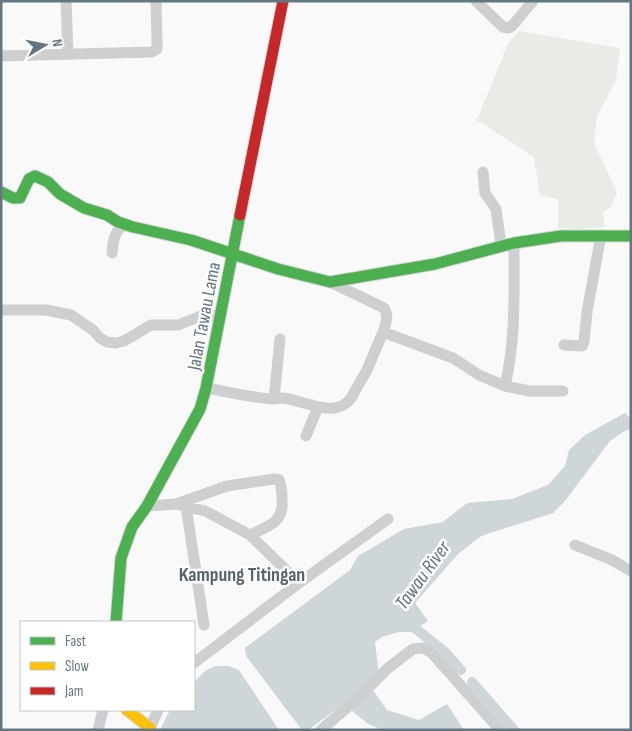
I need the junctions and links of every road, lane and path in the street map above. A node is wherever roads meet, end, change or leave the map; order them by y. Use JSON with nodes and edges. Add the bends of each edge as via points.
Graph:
{"nodes":[{"id":1,"x":66,"y":1,"type":"edge"},
{"id":2,"x":156,"y":1,"type":"edge"},
{"id":3,"x":283,"y":1,"type":"edge"},
{"id":4,"x":476,"y":1,"type":"edge"},
{"id":5,"x":533,"y":1,"type":"edge"},
{"id":6,"x":68,"y":53,"type":"junction"},
{"id":7,"x":1,"y":56,"type":"edge"},
{"id":8,"x":483,"y":172,"type":"dead end"},
{"id":9,"x":1,"y":192,"type":"edge"},
{"id":10,"x":126,"y":224,"type":"junction"},
{"id":11,"x":600,"y":235,"type":"junction"},
{"id":12,"x":631,"y":236,"type":"edge"},
{"id":13,"x":514,"y":243,"type":"junction"},
{"id":14,"x":501,"y":246,"type":"junction"},
{"id":15,"x":233,"y":253,"type":"junction"},
{"id":16,"x":112,"y":254,"type":"dead end"},
{"id":17,"x":330,"y":282,"type":"junction"},
{"id":18,"x":1,"y":310,"type":"edge"},
{"id":19,"x":222,"y":314,"type":"junction"},
{"id":20,"x":384,"y":332,"type":"junction"},
{"id":21,"x":280,"y":339,"type":"dead end"},
{"id":22,"x":564,"y":345,"type":"dead end"},
{"id":23,"x":505,"y":386,"type":"junction"},
{"id":24,"x":206,"y":388,"type":"junction"},
{"id":25,"x":563,"y":391,"type":"dead end"},
{"id":26,"x":274,"y":399,"type":"junction"},
{"id":27,"x":318,"y":407,"type":"junction"},
{"id":28,"x":306,"y":436,"type":"dead end"},
{"id":29,"x":181,"y":505,"type":"junction"},
{"id":30,"x":147,"y":506,"type":"junction"},
{"id":31,"x":388,"y":519,"type":"dead end"},
{"id":32,"x":250,"y":535,"type":"junction"},
{"id":33,"x":575,"y":545,"type":"dead end"},
{"id":34,"x":631,"y":571,"type":"edge"},
{"id":35,"x":299,"y":583,"type":"junction"},
{"id":36,"x":116,"y":621,"type":"edge"},
{"id":37,"x":204,"y":625,"type":"dead end"},
{"id":38,"x":195,"y":662,"type":"edge"},
{"id":39,"x":102,"y":711,"type":"edge"},
{"id":40,"x":128,"y":711,"type":"edge"},
{"id":41,"x":158,"y":711,"type":"edge"},
{"id":42,"x":149,"y":729,"type":"edge"},
{"id":43,"x":98,"y":730,"type":"edge"},
{"id":44,"x":321,"y":730,"type":"edge"},
{"id":45,"x":500,"y":730,"type":"edge"}],
"edges":[{"from":1,"to":6,"type":"street"},
{"from":2,"to":6,"type":"street","via":[[157,49],[152,52]]},
{"from":3,"to":15,"type":"street","name":"Jalan Tawau Lama"},
{"from":4,"to":5,"type":"street","via":[[508,28]]},
{"from":6,"to":7,"type":"street"},
{"from":8,"to":14,"type":"street","via":[[485,193],[496,208]]},
{"from":9,"to":10,"type":"street","via":[[20,198],[29,179],[39,176],[84,208],[107,214]]},
{"from":10,"to":15,"type":"street"},
{"from":10,"to":16,"type":"street","via":[[115,234]]},
{"from":11,"to":12,"type":"street"},
{"from":11,"to":13,"type":"street","via":[[561,236]]},
{"from":11,"to":22,"type":"street","via":[[584,342],[582,346]]},
{"from":13,"to":14,"type":"street"},
{"from":13,"to":23,"type":"street","via":[[513,338]]},
{"from":14,"to":17,"type":"street","via":[[435,264]]},
{"from":15,"to":17,"type":"street"},
{"from":15,"to":19,"type":"street","name":"Jalan Tawau Lama"},
{"from":17,"to":20,"type":"street","via":[[384,308],[387,319]]},
{"from":18,"to":19,"type":"street","via":[[46,310],[71,315],[100,338],[116,343],[151,324],[178,325],[201,316]]},
{"from":19,"to":24,"type":"street","name":"Jalan Tawau Lama"},
{"from":20,"to":23,"type":"street","via":[[453,358],[479,375]]},
{"from":20,"to":27,"type":"street","via":[[349,402],[339,407]]},
{"from":21,"to":26,"type":"street"},
{"from":23,"to":25,"type":"street","via":[[530,391]]},
{"from":24,"to":26,"type":"street"},
{"from":24,"to":30,"type":"street","name":"Jalan Tawau Lama","via":[[200,409]]},
{"from":26,"to":27,"type":"street","via":[[286,398]]},
{"from":27,"to":28,"type":"street"},
{"from":29,"to":30,"type":"street"},
{"from":29,"to":32,"type":"street","via":[[205,511]]},
{"from":29,"to":32,"type":"street","via":[[227,486],[278,480],[281,515]]},
{"from":29,"to":37,"type":"street"},
{"from":30,"to":36,"type":"street","name":"Jalan Tawau Lama","via":[[132,527],[121,558]]},
{"from":31,"to":35,"type":"street"},
{"from":32,"to":35,"type":"street"},
{"from":33,"to":34,"type":"street"},
{"from":35,"to":38,"type":"street"},
{"from":39,"to":43,"type":"street"},
{"from":40,"to":42,"type":"street"},
{"from":41,"to":42,"type":"street"},
{"from":44,"to":45,"type":"street","via":[[388,668],[413,649],[423,648],[432,653]]}]}
